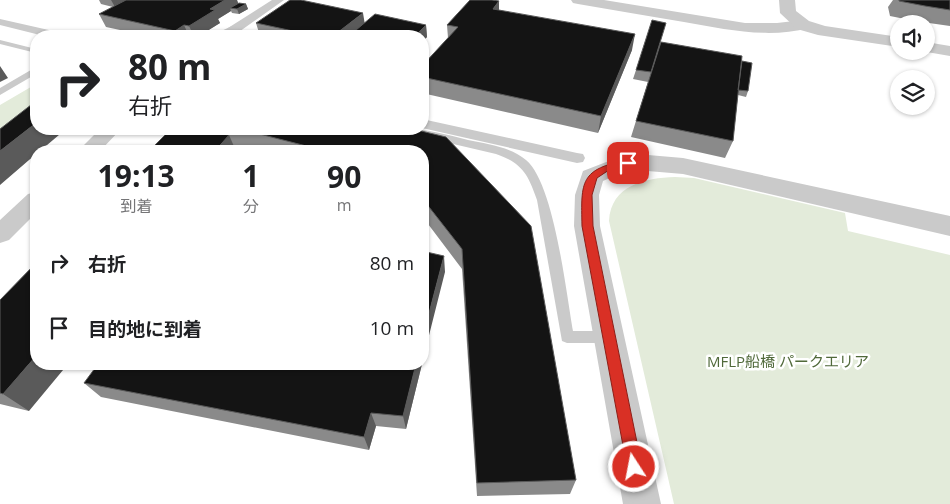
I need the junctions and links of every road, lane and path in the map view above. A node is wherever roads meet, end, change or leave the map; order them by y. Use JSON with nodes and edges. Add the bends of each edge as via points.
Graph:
{"nodes":[{"id":1,"x":279,"y":0,"type":"edge"},
{"id":2,"x":578,"y":0,"type":"edge"},
{"id":3,"x":787,"y":0,"type":"edge"},
{"id":4,"x":0,"y":22,"type":"edge"},
{"id":5,"x":803,"y":25,"type":"junction"},
{"id":6,"x":33,"y":30,"type":"edge"},
{"id":7,"x":232,"y":30,"type":"edge"},
{"id":8,"x":890,"y":41,"type":"edge"},
{"id":9,"x":0,"y":42,"type":"edge"},
{"id":10,"x":935,"y":48,"type":"edge"},
{"id":11,"x":30,"y":50,"type":"edge"},
{"id":12,"x":950,"y":51,"type":"edge"},
{"id":13,"x":30,"y":74,"type":"edge"},
{"id":14,"x":0,"y":92,"type":"edge"},
{"id":15,"x":429,"y":125,"type":"edge"},
{"id":16,"x":105,"y":135,"type":"edge"},
{"id":17,"x":429,"y":135,"type":"edge"},
{"id":18,"x":94,"y":145,"type":"edge"},
{"id":19,"x":577,"y":158,"type":"dead end"},
{"id":20,"x":30,"y":206,"type":"edge"},
{"id":21,"x":950,"y":226,"type":"edge"},
{"id":22,"x":0,"y":234,"type":"edge"},
{"id":23,"x":609,"y":337,"type":"junction"},
{"id":24,"x":642,"y":504,"type":"edge"}],
"edges":[{"from":1,"to":7,"type":"street"},
{"from":2,"to":5,"type":"street","via":[[745,28]]},
{"from":3,"to":5,"type":"street","via":[[788,13]]},
{"from":4,"to":6,"type":"street"},
{"from":5,"to":8,"type":"street"},
{"from":9,"to":11,"type":"lane"},
{"from":10,"to":12,"type":"street"},
{"from":13,"to":14,"type":"lane"},
{"from":15,"to":19,"type":"street"},
{"from":16,"to":18,"type":"street"},
{"from":17,"to":23,"type":"lane","via":[[504,152],[521,160],[536,180],[543,200],[568,337]]},
{"from":20,"to":22,"type":"street"},
{"from":21,"to":23,"type":"street","via":[[684,166],[653,162],[607,167],[592,177],[587,195],[587,226]]},
{"from":23,"to":24,"type":"street"}]}
